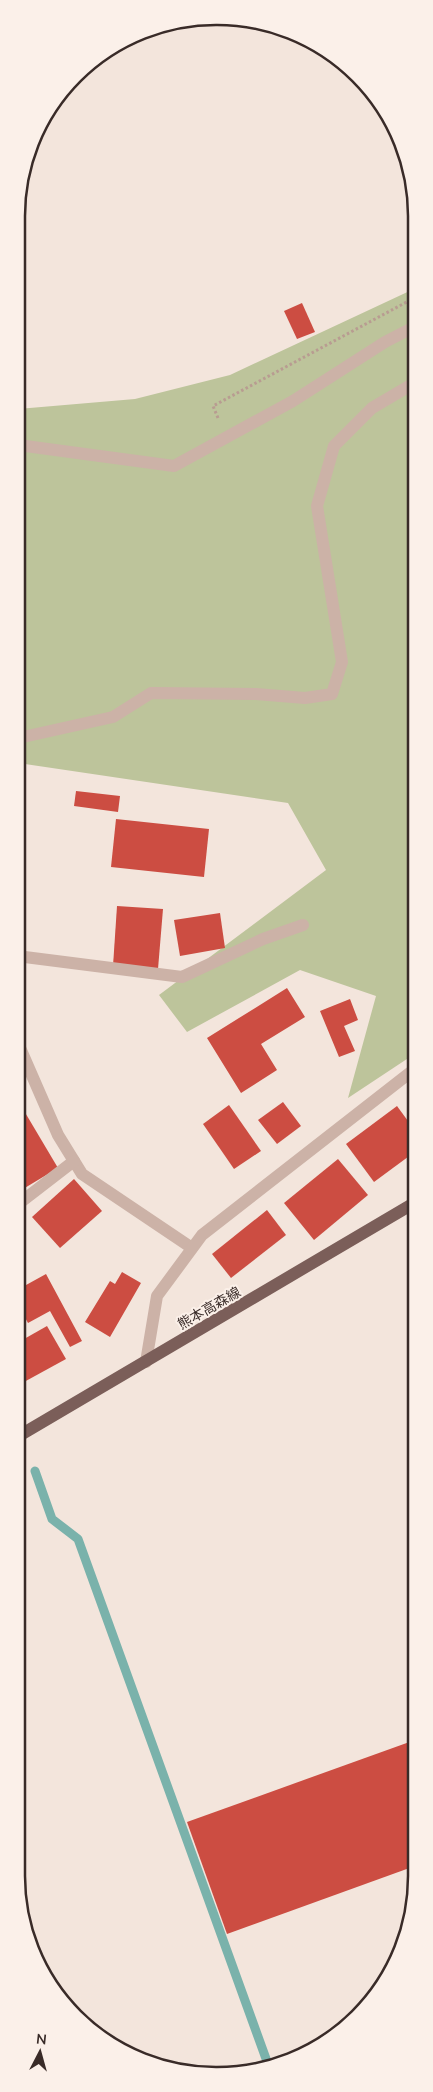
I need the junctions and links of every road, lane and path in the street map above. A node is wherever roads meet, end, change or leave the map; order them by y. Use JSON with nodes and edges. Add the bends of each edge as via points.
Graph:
{"nodes":[{"id":1,"x":408,"y":301,"type":"edge"},
{"id":2,"x":408,"y":330,"type":"edge"},
{"id":3,"x":408,"y":387,"type":"edge"},
{"id":4,"x":227,"y":437,"type":"junction"},
{"id":5,"x":25,"y":446,"type":"edge"},
{"id":6,"x":25,"y":736,"type":"edge"},
{"id":7,"x":304,"y":925,"type":"dead end"},
{"id":8,"x":25,"y":957,"type":"edge"},
{"id":9,"x":25,"y":1059,"type":"edge"},
{"id":10,"x":408,"y":1074,"type":"edge"},
{"id":11,"x":74,"y":1161,"type":"junction"},
{"id":12,"x":25,"y":1199,"type":"edge"},
{"id":13,"x":408,"y":1207,"type":"edge"},
{"id":14,"x":192,"y":1248,"type":"junction"},
{"id":15,"x":146,"y":1362,"type":"junction"},
{"id":16,"x":25,"y":1432,"type":"edge"}],
"edges":[{"from":1,"to":4,"type":"path","via":[[213,406]]},
{"from":2,"to":4,"type":"street","via":[[293,401]]},
{"from":3,"to":6,"type":"street","via":[[372,408],[334,446],[317,506],[342,662],[332,694],[305,698],[151,693],[113,717]]},
{"from":4,"to":5,"type":"street","via":[[174,466]]},
{"from":7,"to":8,"type":"street","via":[[263,939],[182,977]]},
{"from":9,"to":11,"type":"street","via":[[58,1135]]},
{"from":10,"to":14,"type":"street","via":[[202,1235]]},
{"from":11,"to":12,"type":"street"},
{"from":11,"to":14,"type":"street","via":[[82,1174]]},
{"from":13,"to":15,"type":"main road","name":"熊本高森線"},
{"from":14,"to":15,"type":"street","via":[[157,1296]]},
{"from":15,"to":16,"type":"main road","name":"熊本高森線"}]}
